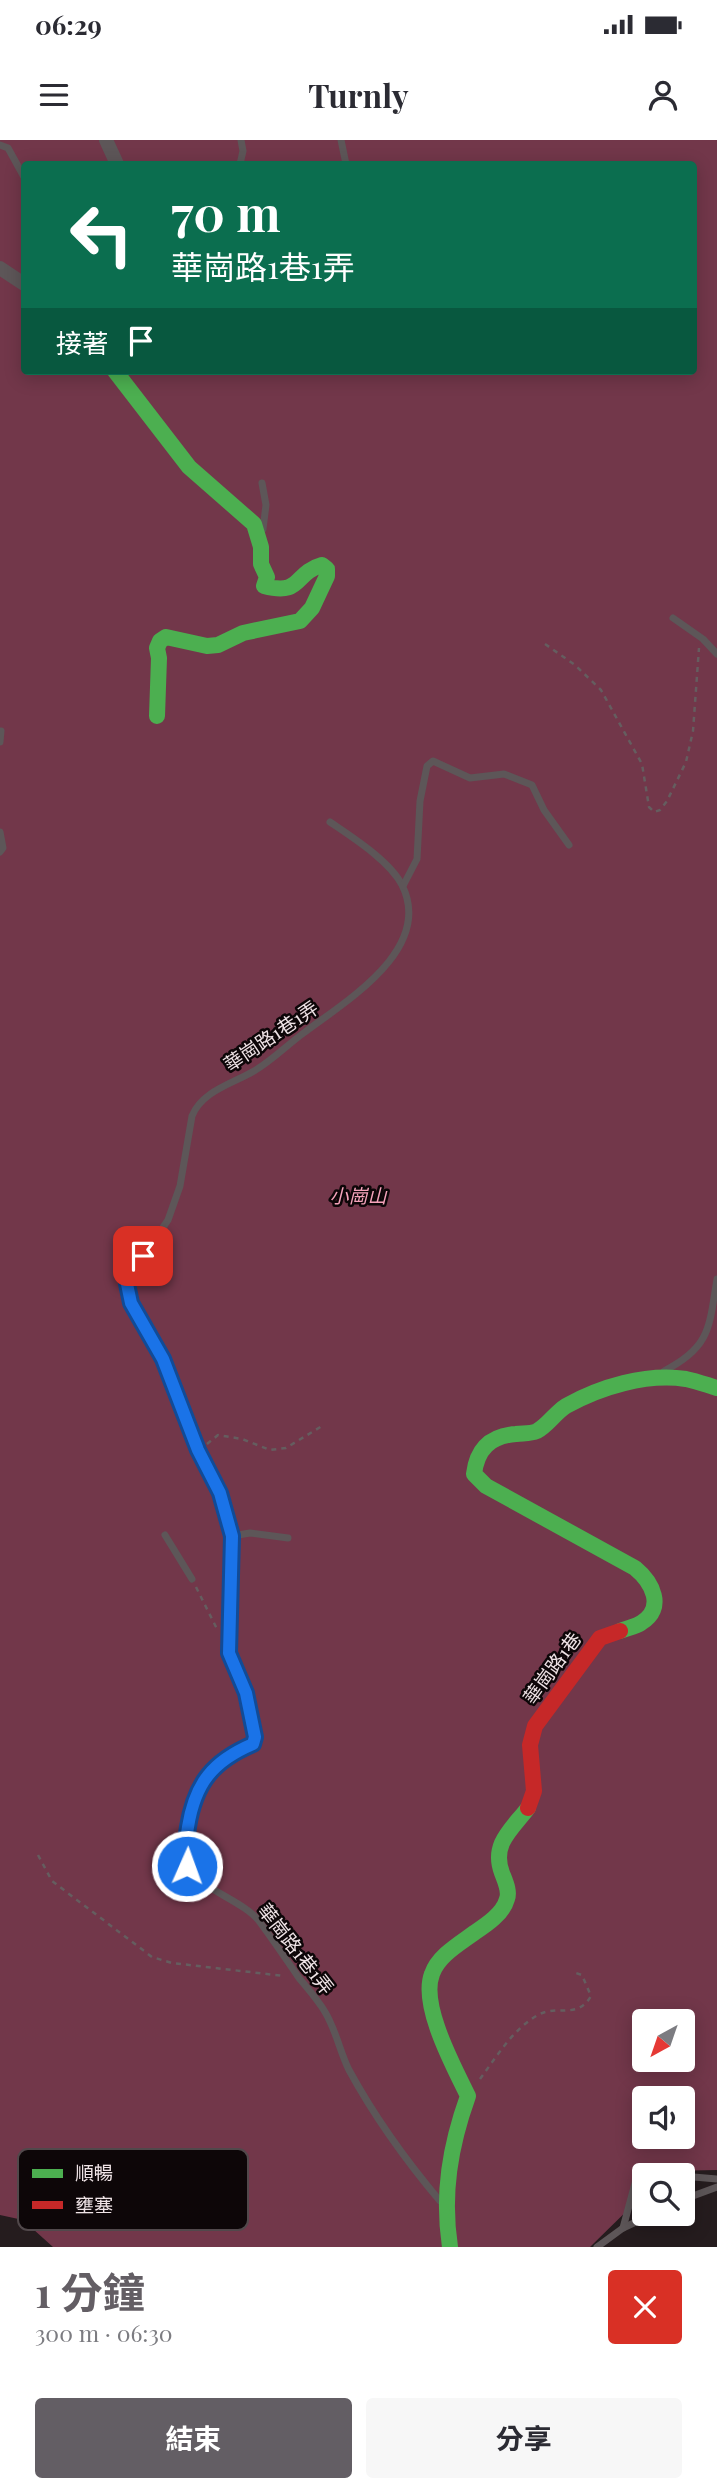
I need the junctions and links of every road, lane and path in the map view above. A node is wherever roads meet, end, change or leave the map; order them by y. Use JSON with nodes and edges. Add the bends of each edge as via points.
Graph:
{"nodes":[{"id":1,"x":106,"y":140,"type":"edge"},
{"id":2,"x":241,"y":140,"type":"edge"},
{"id":3,"x":341,"y":140,"type":"edge"},
{"id":4,"x":0,"y":145,"type":"edge"},
{"id":5,"x":116,"y":161,"type":"edge"},
{"id":6,"x":241,"y":161,"type":"edge"},
{"id":7,"x":345,"y":161,"type":"edge"},
{"id":8,"x":21,"y":172,"type":"edge"},
{"id":9,"x":0,"y":268,"type":"edge"},
{"id":10,"x":21,"y":282,"type":"edge"},
{"id":11,"x":119,"y":375,"type":"edge"},
{"id":12,"x":262,"y":483,"type":"dead end"},
{"id":13,"x":261,"y":547,"type":"junction"},
{"id":14,"x":673,"y":618,"type":"dead end"},
{"id":15,"x":703,"y":639,"type":"junction"},
{"id":16,"x":545,"y":644,"type":"dead end"},
{"id":17,"x":717,"y":654,"type":"edge"},
{"id":18,"x":157,"y":716,"type":"dead end"},
{"id":19,"x":1,"y":731,"type":"edge"},
{"id":20,"x":0,"y":742,"type":"edge"},
{"id":21,"x":330,"y":822,"type":"dead end"},
{"id":22,"x":0,"y":832,"type":"edge"},
{"id":23,"x":569,"y":845,"type":"dead end"},
{"id":24,"x":0,"y":852,"type":"edge"},
{"id":25,"x":403,"y":886,"type":"junction"},
{"id":26,"x":717,"y":1279,"type":"edge"},
{"id":27,"x":651,"y":1378,"type":"junction"},
{"id":28,"x":717,"y":1388,"type":"edge"},
{"id":29,"x":322,"y":1426,"type":"dead end"},
{"id":30,"x":198,"y":1450,"type":"junction"},
{"id":31,"x":165,"y":1535,"type":"dead end"},
{"id":32,"x":232,"y":1536,"type":"junction"},
{"id":33,"x":288,"y":1538,"type":"dead end"},
{"id":34,"x":192,"y":1579,"type":"joint"},
{"id":35,"x":229,"y":1653,"type":"junction"},
{"id":36,"x":38,"y":1855,"type":"dead end"},
{"id":37,"x":573,"y":1972,"type":"dead end"},
{"id":38,"x":301,"y":1980,"type":"junction"},
{"id":39,"x":468,"y":2096,"type":"junction"},
{"id":40,"x":695,"y":2177,"type":"edge"},
{"id":41,"x":717,"y":2179,"type":"edge"},
{"id":42,"x":717,"y":2187,"type":"edge"},
{"id":43,"x":632,"y":2195,"type":"edge"},
{"id":44,"x":695,"y":2195,"type":"edge"},
{"id":45,"x":445,"y":2207,"type":"junction"},
{"id":46,"x":632,"y":2224,"type":"edge"},
{"id":47,"x":623,"y":2228,"type":"junction"},
{"id":48,"x":450,"y":2247,"type":"edge"},
{"id":49,"x":597,"y":2247,"type":"edge"}],
"edges":[{"from":1,"to":5,"type":"street"},
{"from":2,"to":6,"type":"lane"},
{"from":3,"to":7,"type":"lane"},
{"from":4,"to":8,"type":"lane","via":[[8,148]]},
{"from":9,"to":10,"type":"street"},
{"from":11,"to":13,"type":"street","via":[[189,467],[254,524]]},
{"from":12,"to":13,"type":"lane","via":[[266,505]]},
{"from":13,"to":18,"type":"street","via":[[267,577],[264,586],[288,589],[316,566],[327,569],[312,608],[300,621],[243,633],[218,645],[166,637],[160,641]]},
{"from":14,"to":15,"type":"lane"},
{"from":15,"to":16,"type":"path","via":[[697,651],[693,731],[686,762],[667,801],[654,812],[649,807],[642,764],[601,691]]},
{"from":15,"to":17,"type":"lane"},
{"from":19,"to":20,"type":"lane"},
{"from":21,"to":25,"type":"lane","via":[[377,856]]},
{"from":22,"to":24,"type":"lane"},
{"from":23,"to":25,"type":"lane","via":[[532,785],[504,774],[470,778],[433,761],[427,766],[420,801],[417,859]]},
{"from":25,"to":30,"type":"lane","name":"華崗路1巷1弄","via":[[408,923],[382,971],[357,996],[257,1069],[195,1107],[180,1186],[167,1220],[127,1284],[131,1303],[163,1359]]},
{"from":26,"to":27,"type":"lane","via":[[710,1325],[700,1346]]},
{"from":27,"to":28,"type":"street","name":"華崗路1巷","via":[[686,1379]]},
{"from":27,"to":39,"type":"street","name":"華崗路1巷","via":[[585,1397],[535,1432],[501,1435],[485,1442],[474,1461],[474,1474],[486,1486],[635,1567],[655,1592],[652,1613],[641,1623],[600,1638],[535,1726],[530,1736],[532,1800],[500,1841],[497,1856],[507,1900],[500,1912],[443,1957],[428,1983],[452,2063]]},
{"from":29,"to":30,"type":"path","via":[[286,1448],[270,1450],[218,1435]]},
{"from":30,"to":32,"type":"lane","name":"華崗路1巷1弄","via":[[220,1493]]},
{"from":31,"to":34,"type":"lane"},
{"from":32,"to":33,"type":"lane","via":[[250,1532]]},
{"from":32,"to":35,"type":"lane","name":"華崗路1巷1弄"},
{"from":34,"to":35,"type":"path"},
{"from":35,"to":38,"type":"lane","name":"華崗路1巷1弄","via":[[246,1693],[255,1737],[253,1744],[231,1754],[199,1786],[184,1854],[198,1879],[257,1918]]},
{"from":36,"to":38,"type":"path","via":[[52,1881],[152,1957]]},
{"from":37,"to":39,"type":"path","via":[[582,1975],[592,1996],[586,2005],[539,2014],[509,2039]]},
{"from":38,"to":45,"type":"lane","name":"華崗路1巷1弄","via":[[326,2012],[360,2088]]},
{"from":39,"to":45,"type":"street","via":[[454,2131]]},
{"from":40,"to":41,"type":"lane"},
{"from":42,"to":44,"type":"lane"},
{"from":43,"to":47,"type":"lane"},
{"from":45,"to":48,"type":"street"},
{"from":46,"to":47,"type":"lane"},
{"from":47,"to":49,"type":"lane"}]}
